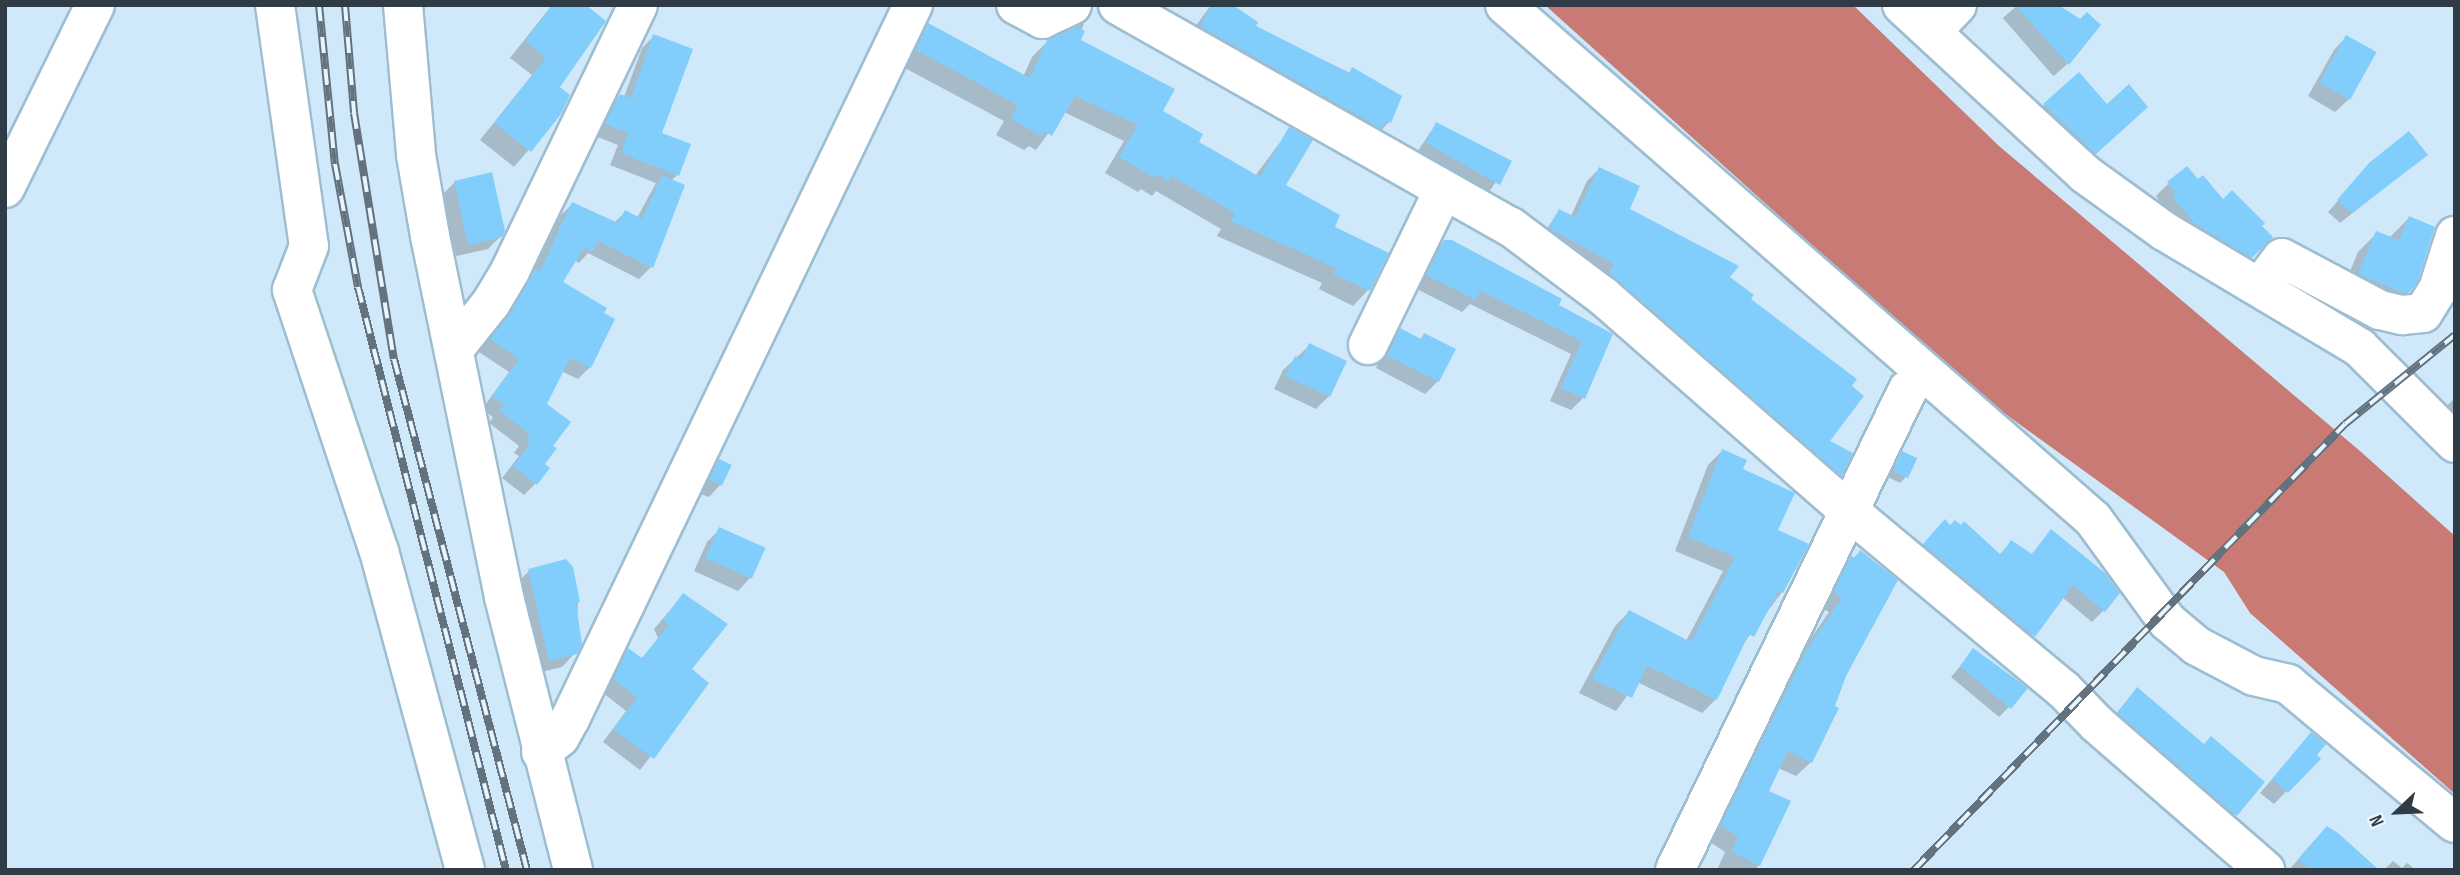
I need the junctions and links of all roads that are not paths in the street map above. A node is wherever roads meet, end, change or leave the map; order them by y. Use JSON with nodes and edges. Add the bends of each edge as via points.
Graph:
{"nodes":[{"id":1,"x":95,"y":5,"type":"edge"},
{"id":2,"x":275,"y":5,"type":"edge"},
{"id":3,"x":403,"y":5,"type":"edge"},
{"id":4,"x":638,"y":5,"type":"edge"},
{"id":5,"x":913,"y":5,"type":"edge"},
{"id":6,"x":1017,"y":5,"type":"edge"},
{"id":7,"x":1072,"y":5,"type":"edge"},
{"id":8,"x":1118,"y":5,"type":"edge"},
{"id":9,"x":1505,"y":5,"type":"edge"},
{"id":10,"x":1902,"y":5,"type":"edge"},
{"id":11,"x":1945,"y":18,"type":"edge"},
{"id":12,"x":5,"y":188,"type":"edge"},
{"id":13,"x":1443,"y":191,"type":"junction"},
{"id":14,"x":1745,"y":211,"type":"junction"},
{"id":15,"x":2455,"y":236,"type":"edge"},
{"id":16,"x":2260,"y":287,"type":"junction"},
{"id":17,"x":1368,"y":345,"type":"dead end"},
{"id":18,"x":455,"y":348,"type":"junction"},
{"id":19,"x":1908,"y":389,"type":"junction"},
{"id":20,"x":2455,"y":443,"type":"edge"},
{"id":21,"x":2025,"y":459,"type":"junction"},
{"id":22,"x":1849,"y":511,"type":"junction"},
{"id":23,"x":541,"y":752,"type":"junction"},
{"id":24,"x":2455,"y":823,"type":"edge"},
{"id":25,"x":466,"y":870,"type":"edge"},
{"id":26,"x":573,"y":870,"type":"edge"},
{"id":27,"x":1675,"y":870,"type":"edge"},
{"id":28,"x":2266,"y":870,"type":"edge"}],
"edges":[{"from":1,"to":12,"type":"street"},
{"from":2,"to":25,"type":"street","via":[[309,246],[292,290],[379,551]]},
{"from":3,"to":18,"type":"street","via":[[416,155]]},
{"from":4,"to":18,"type":"street","via":[[510,271]]},
{"from":5,"to":23,"type":"street","via":[[570,719],[560,737]]},
{"from":6,"to":7,"type":"street","via":[[1042,19]]},
{"from":8,"to":13,"type":"street"},
{"from":9,"to":14,"type":"street"},
{"from":10,"to":11,"type":"street"},
{"from":11,"to":16,"type":"street","via":[[2085,174],[2164,231]]},
{"from":13,"to":17,"type":"street"},
{"from":13,"to":22,"type":"street","via":[[1511,227],[1603,296]]},
{"from":14,"to":19,"type":"street","via":[[1810,302]]},
{"from":14,"to":21,"type":"street"},
{"from":15,"to":16,"type":"street","via":[[2438,289],[2423,313],[2380,310],[2282,258]]},
{"from":16,"to":20,"type":"street","via":[[2360,348]]},
{"from":18,"to":23,"type":"street","via":[[504,597]]},
{"from":19,"to":21,"type":"street","via":[[1986,449],[2011,462]]},
{"from":19,"to":22,"type":"street"},
{"from":21,"to":24,"type":"street","via":[[2093,519],[2160,611],[2197,646],[2254,676],[2288,684]]},
{"from":22,"to":27,"type":"street"},
{"from":22,"to":28,"type":"street","via":[[2063,689]]},
{"from":23,"to":26,"type":"street"}]}
